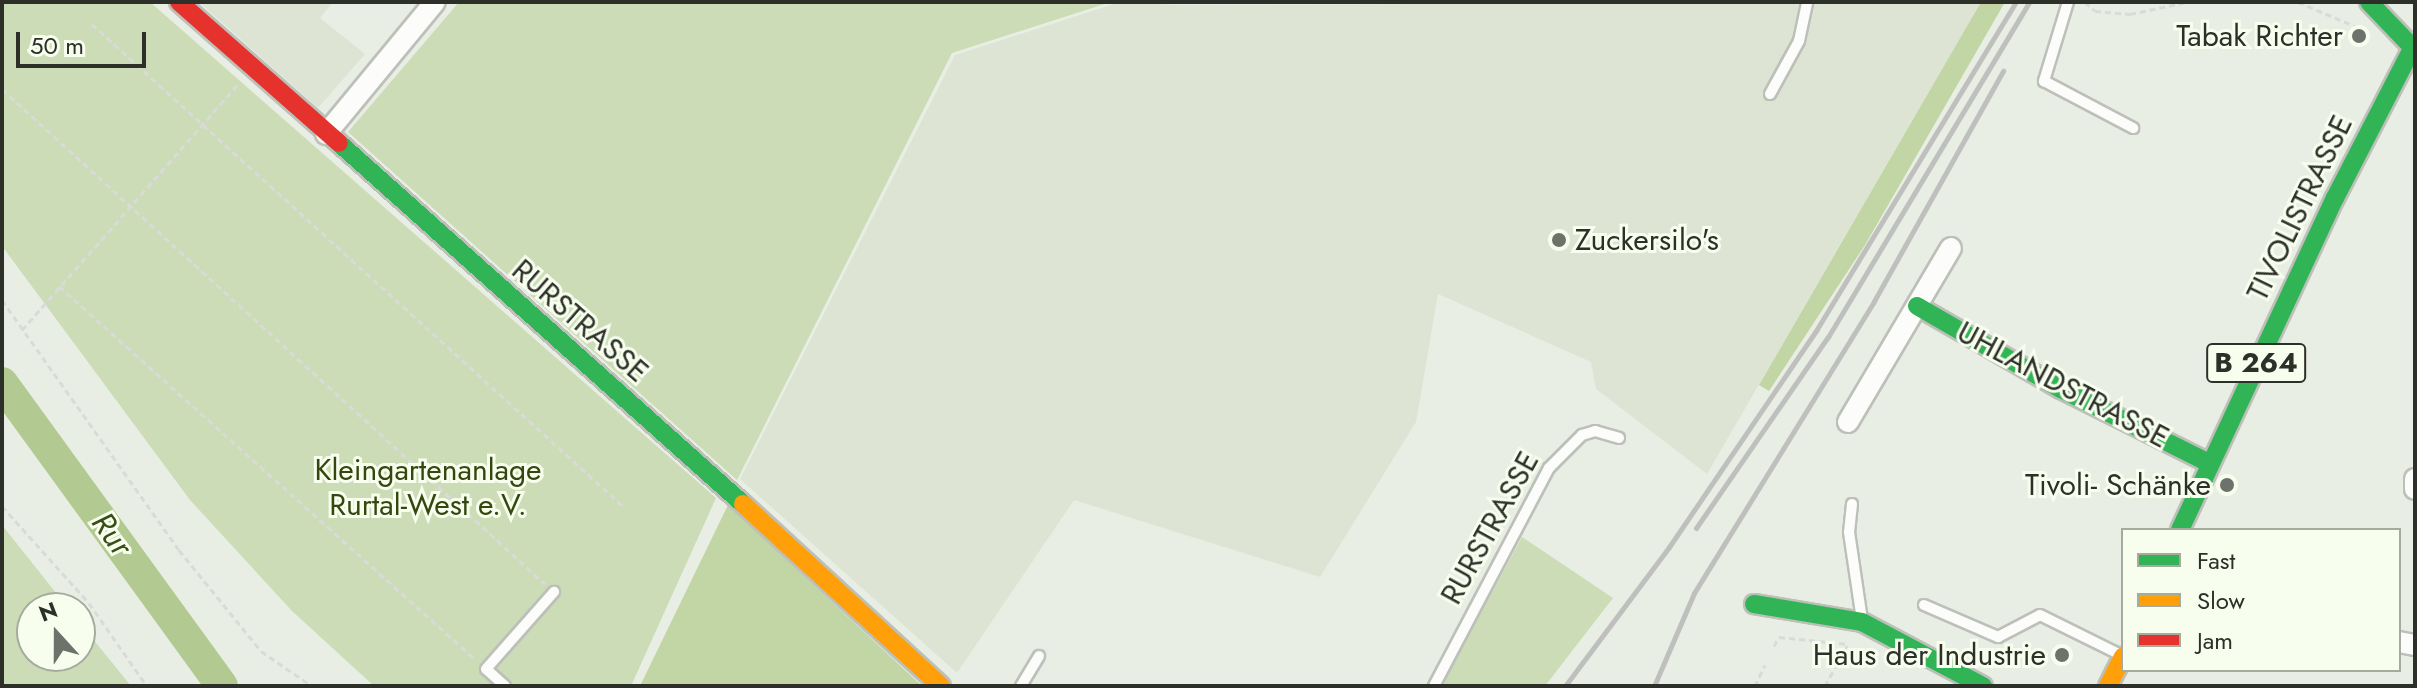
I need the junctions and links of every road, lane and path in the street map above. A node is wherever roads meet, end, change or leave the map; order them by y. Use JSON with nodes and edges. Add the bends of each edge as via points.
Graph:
{"nodes":[{"id":1,"x":179,"y":2,"type":"edge"},
{"id":2,"x":435,"y":2,"type":"edge"},
{"id":3,"x":1807,"y":2,"type":"edge"},
{"id":4,"x":2068,"y":2,"type":"edge"},
{"id":5,"x":2085,"y":2,"type":"edge"},
{"id":6,"x":2187,"y":2,"type":"edge"},
{"id":7,"x":2298,"y":2,"type":"edge"},
{"id":8,"x":2369,"y":2,"type":"edge"},
{"id":9,"x":92,"y":24,"type":"dead end"},
{"id":10,"x":2373,"y":35,"type":"dead end"},
{"id":11,"x":2414,"y":45,"type":"edge"},
{"id":12,"x":252,"y":68,"type":"junction"},
{"id":13,"x":2,"y":89,"type":"edge"},
{"id":14,"x":1770,"y":94,"type":"dead end"},
{"id":15,"x":202,"y":124,"type":"junction"},
{"id":16,"x":2133,"y":128,"type":"dead end"},
{"id":17,"x":326,"y":134,"type":"junction"},
{"id":18,"x":129,"y":205,"type":"junction"},
{"id":19,"x":1951,"y":248,"type":"dead end"},
{"id":20,"x":59,"y":286,"type":"junction"},
{"id":21,"x":2,"y":300,"type":"edge"},
{"id":22,"x":1917,"y":306,"type":"junction"},
{"id":23,"x":22,"y":330,"type":"junction"},
{"id":24,"x":1848,"y":422,"type":"dead end"},
{"id":25,"x":1619,"y":438,"type":"dead end"},
{"id":26,"x":2209,"y":463,"type":"junction"},
{"id":27,"x":2415,"y":479,"type":"edge"},
{"id":28,"x":2415,"y":489,"type":"edge"},
{"id":29,"x":1852,"y":504,"type":"dead end"},
{"id":30,"x":2,"y":506,"type":"edge"},
{"id":31,"x":624,"y":507,"type":"dead end"},
{"id":32,"x":2181,"y":528,"type":"edge"},
{"id":33,"x":554,"y":592,"type":"joint"},
{"id":34,"x":1754,"y":604,"type":"dead end"},
{"id":35,"x":1924,"y":605,"type":"dead end"},
{"id":36,"x":1862,"y":622,"type":"junction"},
{"id":37,"x":1848,"y":644,"type":"junction"},
{"id":38,"x":1774,"y":646,"type":"dead end"},
{"id":39,"x":2121,"y":655,"type":"edge"},
{"id":40,"x":1039,"y":656,"type":"dead end"},
{"id":41,"x":2121,"y":660,"type":"edge"},
{"id":42,"x":1765,"y":665,"type":"dead end"},
{"id":43,"x":486,"y":669,"type":"junction"},
{"id":44,"x":147,"y":686,"type":"edge"},
{"id":45,"x":312,"y":686,"type":"edge"},
{"id":46,"x":505,"y":686,"type":"edge"},
{"id":47,"x":941,"y":686,"type":"edge"},
{"id":48,"x":1021,"y":686,"type":"edge"},
{"id":49,"x":1434,"y":686,"type":"edge"},
{"id":50,"x":1755,"y":686,"type":"edge"},
{"id":51,"x":1825,"y":686,"type":"edge"},
{"id":52,"x":1983,"y":686,"type":"edge"},
{"id":53,"x":2108,"y":686,"type":"edge"}],
"edges":[{"from":1,"to":12,"type":"street","name":"RURSTRASSE"},
{"from":2,"to":17,"type":"street"},
{"from":3,"to":14,"type":"lane","via":[[1799,41]]},
{"from":4,"to":16,"type":"lane","via":[[2044,81]]},
{"from":5,"to":6,"type":"path","via":[[2095,11],[2130,14]]},
{"from":7,"to":10,"type":"path"},
{"from":8,"to":11,"type":"street"},
{"from":9,"to":15,"type":"path"},
{"from":11,"to":26,"type":"street","name":"TIVOLISTRASSE","number":"B 264"},
{"from":12,"to":15,"type":"path"},
{"from":12,"to":17,"type":"street","name":"RURSTRASSE"},
{"from":13,"to":18,"type":"path"},
{"from":15,"to":18,"type":"path"},
{"from":15,"to":31,"type":"path"},
{"from":17,"to":47,"type":"street","name":"RURSTRASSE","via":[[667,434]]},
{"from":18,"to":20,"type":"path"},
{"from":18,"to":33,"type":"path"},
{"from":19,"to":22,"type":"street"},
{"from":20,"to":23,"type":"path"},
{"from":20,"to":43,"type":"path"},
{"from":21,"to":23,"type":"path"},
{"from":22,"to":24,"type":"street"},
{"from":22,"to":26,"type":"street","name":"UHLANDSTRASSE","via":[[2061,389]]},
{"from":23,"to":45,"type":"path","via":[[179,550],[261,651]]},
{"from":25,"to":49,"type":"lane","name":"RURSTRASSE","via":[[1595,431],[1582,435],[1549,468]]},
{"from":26,"to":32,"type":"street","name":"TIVOLISTRASSE","number":"B 264"},
{"from":27,"to":28,"type":"street"},
{"from":29,"to":36,"type":"lane","via":[[1849,532]]},
{"from":30,"to":44,"type":"path","via":[[89,603]]},
{"from":33,"to":43,"type":"lane"},
{"from":34,"to":36,"type":"street"},
{"from":35,"to":39,"type":"lane","via":[[1998,637],[2040,615]]},
{"from":36,"to":37,"type":"path"},
{"from":36,"to":52,"type":"street"},
{"from":37,"to":38,"type":"path","via":[[1779,637]]},
{"from":37,"to":51,"type":"path"},
{"from":40,"to":48,"type":"lane"},
{"from":41,"to":53,"type":"street"},
{"from":42,"to":50,"type":"path"},
{"from":43,"to":46,"type":"lane"}]}
